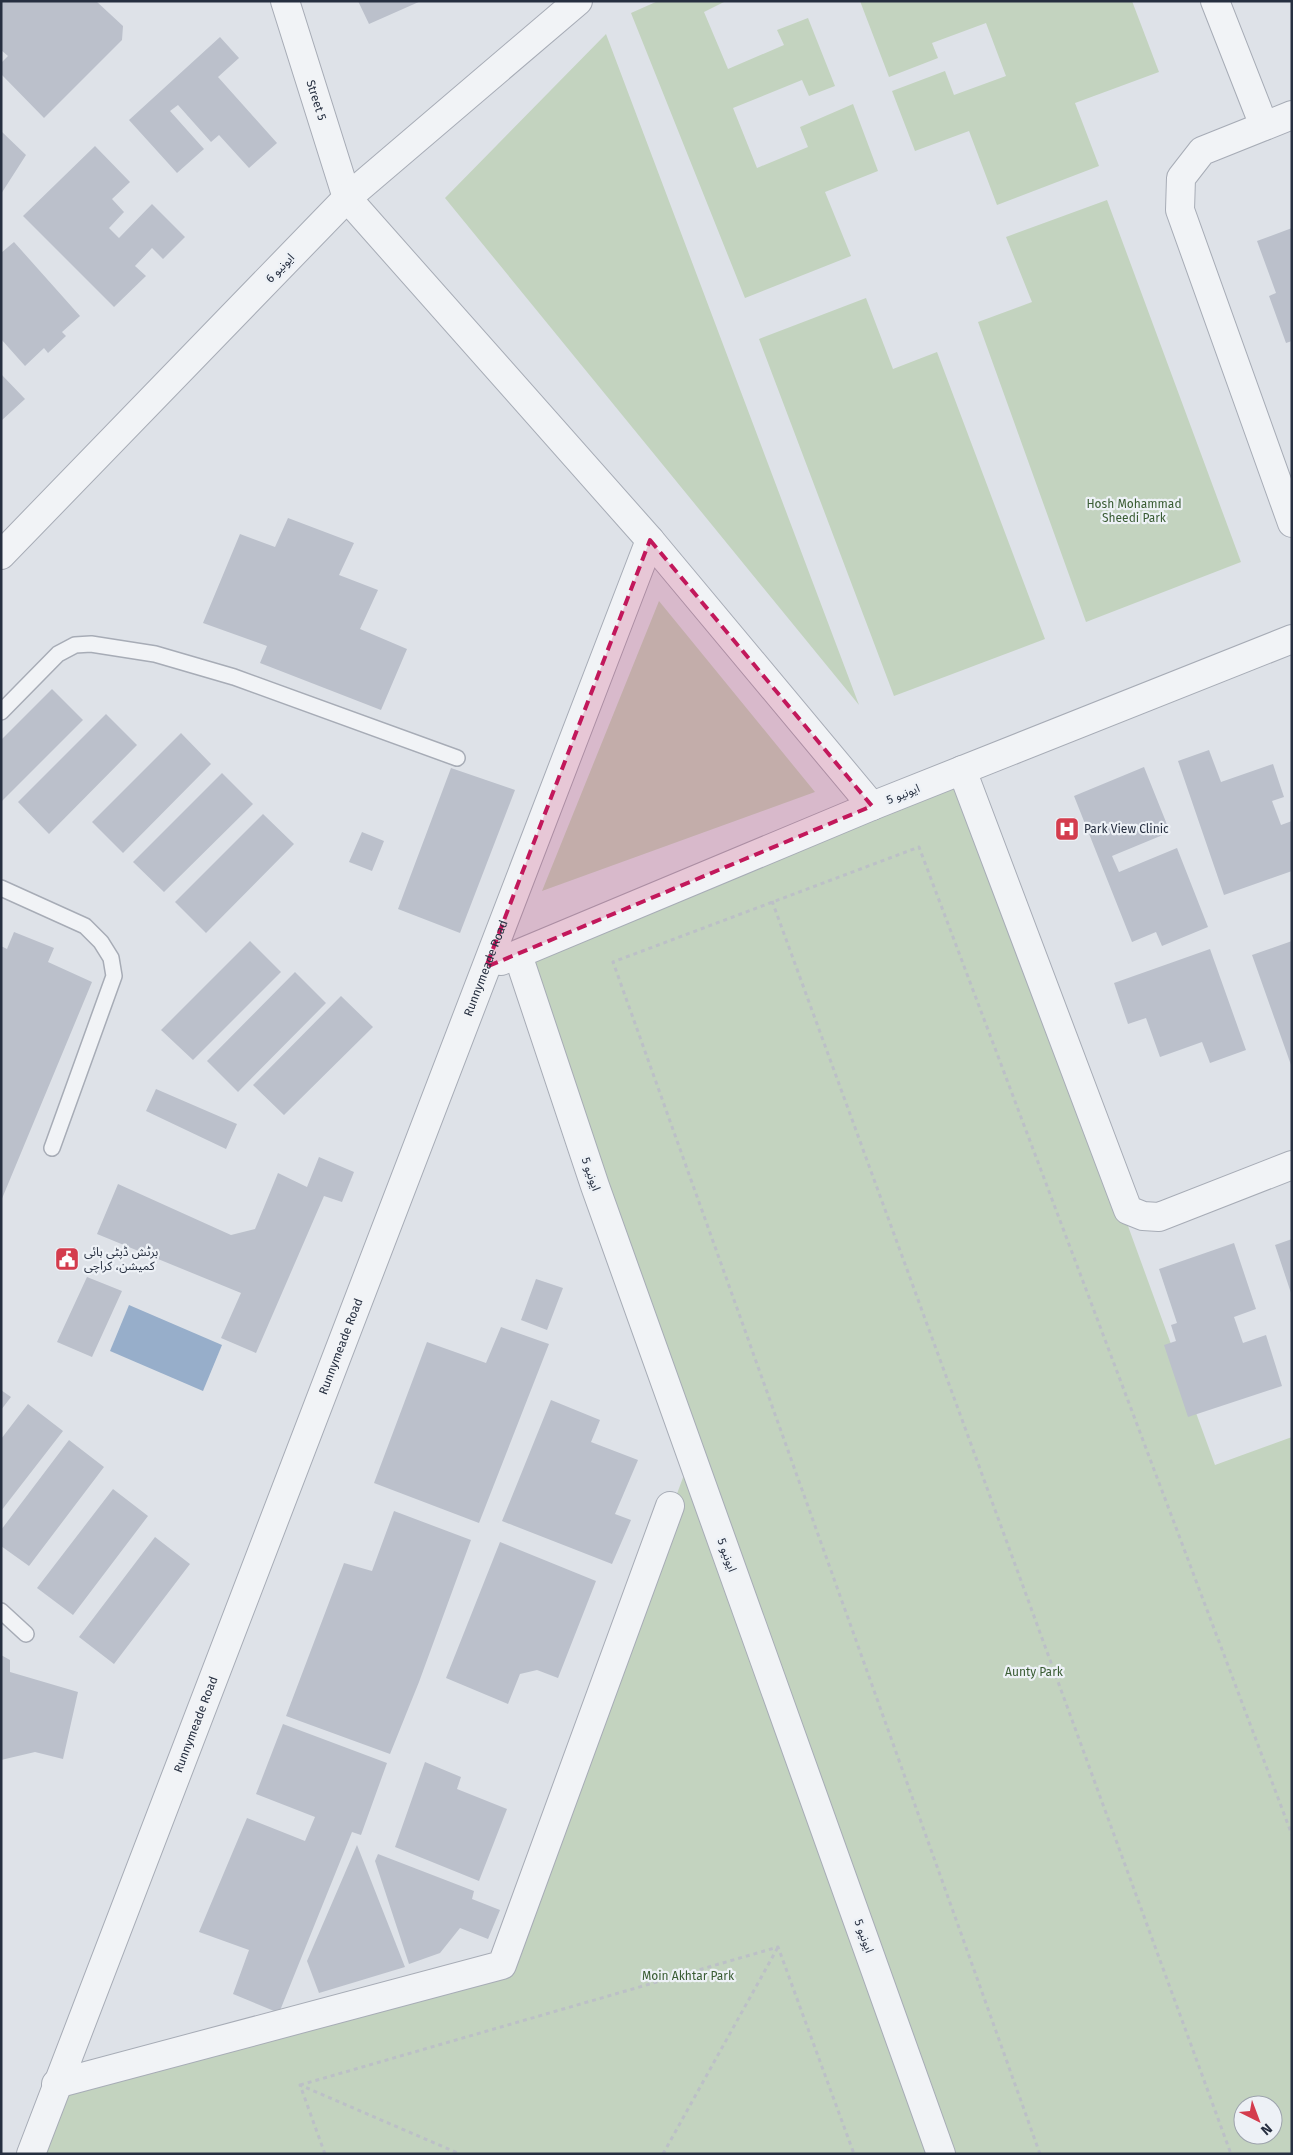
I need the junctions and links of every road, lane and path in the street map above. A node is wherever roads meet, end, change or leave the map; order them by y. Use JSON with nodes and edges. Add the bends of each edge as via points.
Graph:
{"nodes":[{"id":1,"x":285,"y":1,"type":"edge"},
{"id":2,"x":578,"y":1,"type":"edge"},
{"id":3,"x":1215,"y":1,"type":"edge"},
{"id":4,"x":1292,"y":115,"type":"edge"},
{"id":5,"x":1264,"y":126,"type":"junction"},
{"id":6,"x":347,"y":198,"type":"junction"},
{"id":7,"x":1292,"y":523,"type":"edge"},
{"id":8,"x":650,"y":540,"type":"junction"},
{"id":9,"x":1,"y":555,"type":"edge"},
{"id":10,"x":1292,"y":639,"type":"edge"},
{"id":11,"x":1,"y":712,"type":"edge"},
{"id":12,"x":457,"y":758,"type":"dead end"},
{"id":13,"x":962,"y":770,"type":"junction"},
{"id":14,"x":872,"y":806,"type":"junction"},
{"id":15,"x":1,"y":888,"type":"edge"},
{"id":16,"x":772,"y":902,"type":"junction"},
{"id":17,"x":518,"y":955,"type":"junction"},
{"id":18,"x":486,"y":967,"type":"junction"},
{"id":19,"x":52,"y":1148,"type":"dead end"},
{"id":20,"x":1292,"y":1165,"type":"edge"},
{"id":21,"x":670,"y":1506,"type":"dead end"},
{"id":22,"x":1,"y":1611,"type":"edge"},
{"id":23,"x":26,"y":1634,"type":"dead end"},
{"id":24,"x":1292,"y":1836,"type":"edge"},
{"id":25,"x":778,"y":1947,"type":"junction"},
{"id":26,"x":56,"y":2084,"type":"junction"},
{"id":27,"x":300,"y":2085,"type":"junction"},
{"id":28,"x":31,"y":2154,"type":"edge"},
{"id":29,"x":325,"y":2154,"type":"edge"},
{"id":30,"x":460,"y":2154,"type":"edge"},
{"id":31,"x":663,"y":2154,"type":"edge"},
{"id":32,"x":854,"y":2154,"type":"edge"},
{"id":33,"x":941,"y":2154,"type":"edge"},
{"id":34,"x":1040,"y":2154,"type":"edge"},
{"id":35,"x":1231,"y":2154,"type":"edge"}],
"edges":[{"from":1,"to":6,"type":"street","name":"Street 5"},
{"from":2,"to":6,"type":"street","name":"ایونیو 6"},
{"from":3,"to":5,"type":"street"},
{"from":4,"to":5,"type":"street"},
{"from":5,"to":7,"type":"street","via":[[1202,150],[1181,178],[1180,210]]},
{"from":6,"to":8,"type":"street"},
{"from":6,"to":9,"type":"street","name":"ایونیو 6"},
{"from":8,"to":14,"type":"street"},
{"from":8,"to":18,"type":"street","name":"Runnymeade Road"},
{"from":10,"to":13,"type":"street","name":"ایونیو 5"},
{"from":11,"to":12,"type":"lane","via":[[58,654],[75,645],[91,644],[154,654],[234,677]]},
{"from":13,"to":14,"type":"street","name":"ایونیو 5"},
{"from":13,"to":20,"type":"street","via":[[1128,1210],[1143,1216],[1159,1217]]},
{"from":14,"to":17,"type":"street","name":"ایونیو 5"},
{"from":15,"to":19,"type":"lane","via":[[86,926],[111,958],[114,976]]},
{"from":16,"to":24,"type":"path","via":[[919,847]]},
{"from":16,"to":34,"type":"path","via":[[613,962]]},
{"from":16,"to":35,"type":"path"},
{"from":17,"to":18,"type":"street","name":"ایونیو 5"},
{"from":17,"to":33,"type":"street","name":"ایونیو 5","via":[[598,1195]]},
{"from":18,"to":26,"type":"street","name":"Runnymeade Road"},
{"from":21,"to":26,"type":"street","via":[[502,1965]]},
{"from":22,"to":23,"type":"lane"},
{"from":25,"to":27,"type":"path"},
{"from":25,"to":31,"type":"path"},
{"from":25,"to":32,"type":"path"},
{"from":26,"to":28,"type":"street","name":"Runnymeade Road"},
{"from":27,"to":29,"type":"path"},
{"from":27,"to":30,"type":"path"}]}
